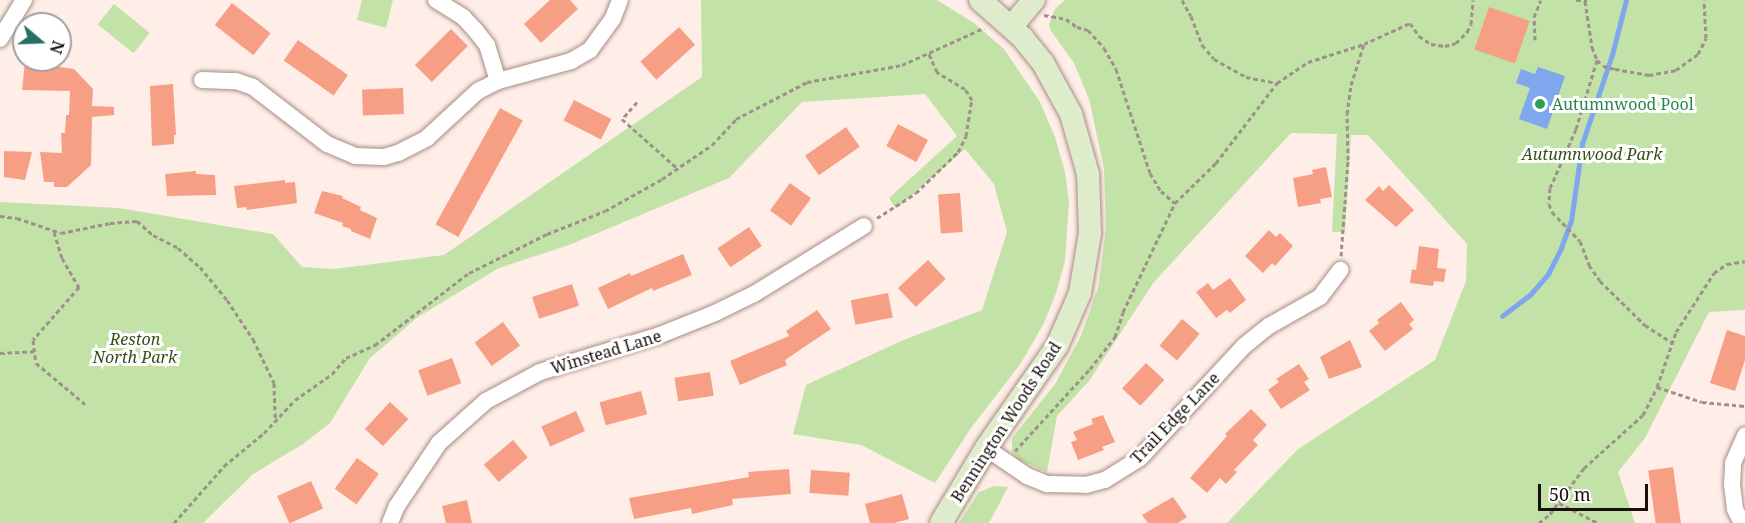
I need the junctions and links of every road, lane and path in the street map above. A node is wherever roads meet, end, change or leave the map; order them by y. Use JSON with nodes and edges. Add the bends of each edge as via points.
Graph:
{"nodes":[{"id":1,"x":436,"y":0,"type":"edge"},
{"id":2,"x":620,"y":0,"type":"edge"},
{"id":3,"x":1182,"y":0,"type":"edge"},
{"id":4,"x":1473,"y":0,"type":"edge"},
{"id":5,"x":1541,"y":0,"type":"edge"},
{"id":6,"x":1576,"y":0,"type":"edge"},
{"id":7,"x":1704,"y":0,"type":"edge"},
{"id":8,"x":22,"y":1,"type":"edge"},
{"id":9,"x":1586,"y":1,"type":"edge"},
{"id":10,"x":1040,"y":8,"type":"edge"},
{"id":11,"x":996,"y":13,"type":"edge"},
{"id":12,"x":0,"y":39,"type":"edge"},
{"id":13,"x":1535,"y":40,"type":"dead end"},
{"id":14,"x":1364,"y":44,"type":"junction"},
{"id":15,"x":928,"y":54,"type":"junction"},
{"id":16,"x":1597,"y":60,"type":"junction"},
{"id":17,"x":202,"y":80,"type":"dead end"},
{"id":18,"x":498,"y":81,"type":"junction"},
{"id":19,"x":1277,"y":83,"type":"junction"},
{"id":20,"x":637,"y":102,"type":"dead end"},
{"id":21,"x":677,"y":168,"type":"junction"},
{"id":22,"x":1175,"y":203,"type":"junction"},
{"id":23,"x":0,"y":216,"type":"edge"},
{"id":24,"x":864,"y":226,"type":"joint"},
{"id":25,"x":54,"y":232,"type":"junction"},
{"id":26,"x":1745,"y":261,"type":"edge"},
{"id":27,"x":1340,"y":270,"type":"joint"},
{"id":28,"x":1671,"y":342,"type":"junction"},
{"id":29,"x":35,"y":351,"type":"junction"},
{"id":30,"x":0,"y":353,"type":"edge"},
{"id":31,"x":1657,"y":387,"type":"junction"},
{"id":32,"x":85,"y":404,"type":"dead end"},
{"id":33,"x":1745,"y":406,"type":"edge"},
{"id":34,"x":275,"y":419,"type":"junction"},
{"id":35,"x":1745,"y":436,"type":"edge"},
{"id":36,"x":986,"y":448,"type":"junction"},
{"id":37,"x":1005,"y":462,"type":"junction"},
{"id":38,"x":1559,"y":503,"type":"junction"},
{"id":39,"x":174,"y":523,"type":"edge"},
{"id":40,"x":390,"y":523,"type":"edge"},
{"id":41,"x":941,"y":523,"type":"edge"},
{"id":42,"x":1539,"y":523,"type":"edge"},
{"id":43,"x":1598,"y":523,"type":"edge"},
{"id":44,"x":1742,"y":523,"type":"edge"}],
"edges":[{"from":1,"to":18,"type":"street","via":[[463,17],[487,45]]},
{"from":2,"to":18,"type":"street","via":[[590,50],[571,61]]},
{"from":3,"to":19,"type":"path","via":[[1202,45],[1214,59],[1246,77]]},
{"from":4,"to":14,"type":"path","via":[[1473,19],[1456,43],[1431,44],[1410,23]]},
{"from":5,"to":13,"type":"path","via":[[1534,17]]},
{"from":6,"to":9,"type":"path"},
{"from":7,"to":16,"type":"path","via":[[1706,38],[1692,60],[1661,74],[1638,74],[1603,66]]},
{"from":8,"to":12,"type":"street"},
{"from":9,"to":16,"type":"path"},
{"from":10,"to":11,"type":"street"},
{"from":10,"to":22,"type":"path","via":[[1088,30],[1104,48],[1116,69],[1150,173],[1161,191]]},
{"from":11,"to":15,"type":"path","via":[[986,26]]},
{"from":11,"to":36,"type":"street","name":"Bennington Woods Road","via":[[1042,63],[1071,114],[1088,174],[1090,233],[1080,293],[1069,322],[1036,380]]},
{"from":14,"to":19,"type":"path","via":[[1308,62]]},
{"from":14,"to":27,"type":"path","via":[[1347,114],[1348,160]]},
{"from":15,"to":21,"type":"path","via":[[885,69],[807,82],[736,119],[712,145]]},
{"from":15,"to":24,"type":"path","via":[[937,72],[965,88],[972,100],[966,136],[958,152],[916,193]]},
{"from":16,"to":28,"type":"path","via":[[1576,129],[1550,188],[1551,212],[1576,237],[1600,281],[1645,326]]},
{"from":17,"to":18,"type":"street","via":[[236,81],[253,87],[327,144],[370,158],[399,153],[427,138],[478,91]]},
{"from":19,"to":22,"type":"path","via":[[1216,164]]},
{"from":20,"to":21,"type":"path","via":[[622,119]]},
{"from":21,"to":34,"type":"path","via":[[605,211],[547,234],[469,273],[375,345],[346,358],[332,374]]},
{"from":22,"to":37,"type":"path","via":[[1115,337]]},
{"from":23,"to":25,"type":"path"},
{"from":24,"to":40,"type":"street","name":"Winstead Lane","via":[[754,294],[715,313],[660,335],[540,372],[495,396],[439,443]]},
{"from":25,"to":29,"type":"path","via":[[62,258],[78,287],[33,340]]},
{"from":25,"to":34,"type":"path","via":[[70,233],[137,221],[188,255],[227,300],[253,339],[274,383]]},
{"from":26,"to":28,"type":"path","via":[[1727,264],[1714,273]]},
{"from":27,"to":37,"type":"street","name":"Trail Edge Lane","via":[[1320,297],[1269,326],[1244,346],[1140,458],[1124,470],[1105,480],[1066,486],[1047,484]]},
{"from":28,"to":31,"type":"path"},
{"from":29,"to":30,"type":"path"},
{"from":29,"to":32,"type":"path","via":[[36,363]]},
{"from":31,"to":33,"type":"path","via":[[1702,402]]},
{"from":31,"to":38,"type":"path","via":[[1643,415],[1584,468]]},
{"from":34,"to":39,"type":"path","via":[[224,466]]},
{"from":35,"to":44,"type":"street","via":[[1733,463],[1732,485],[1735,509]]},
{"from":36,"to":37,"type":"street","name":"Trail Edge Lane"},
{"from":36,"to":41,"type":"street","name":"Bennington Woods Road"},
{"from":38,"to":42,"type":"path"},
{"from":38,"to":43,"type":"path"}]}
